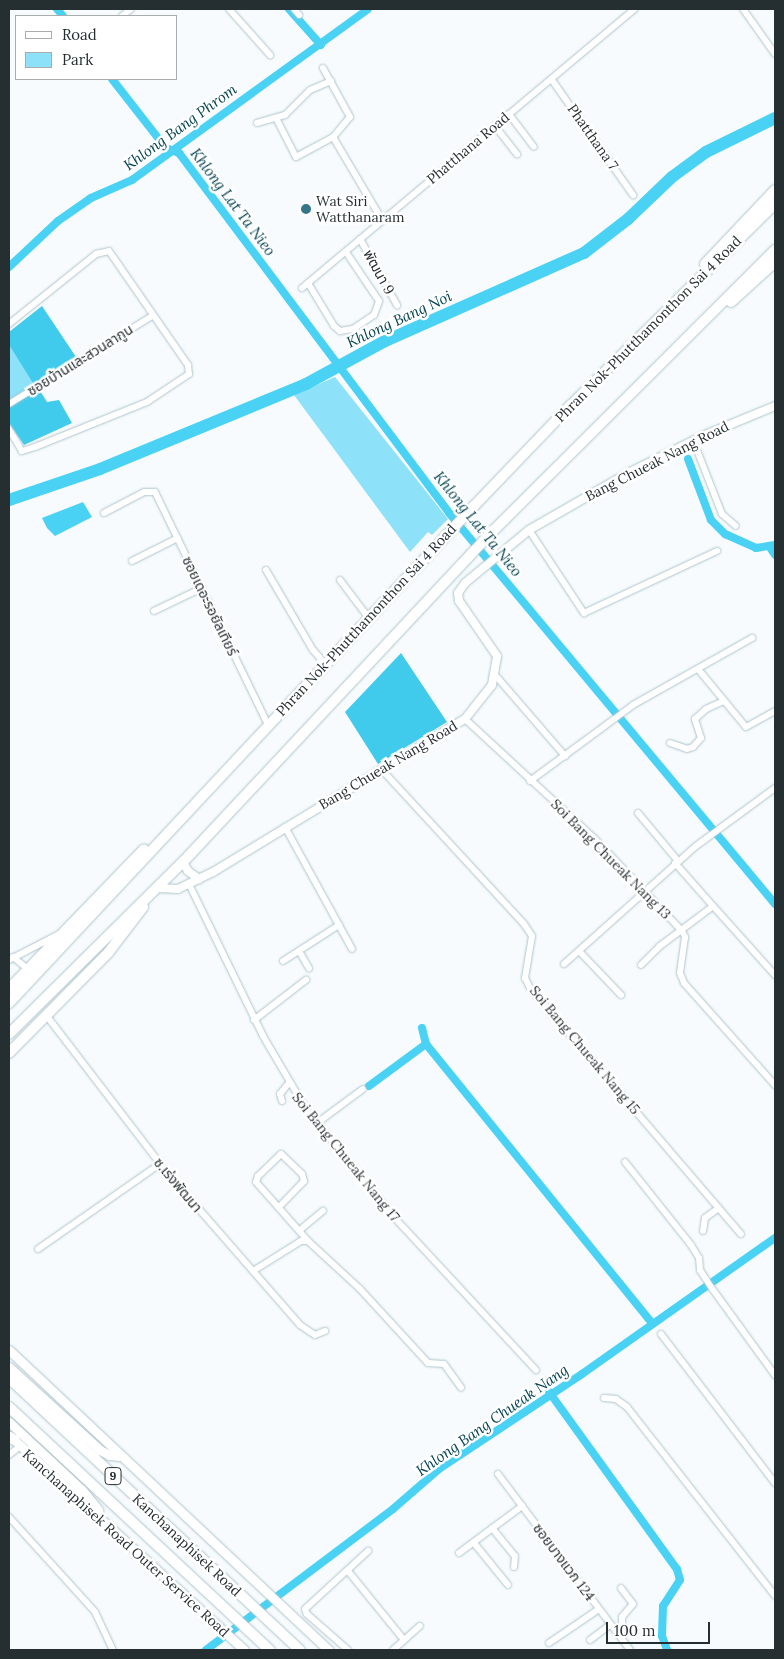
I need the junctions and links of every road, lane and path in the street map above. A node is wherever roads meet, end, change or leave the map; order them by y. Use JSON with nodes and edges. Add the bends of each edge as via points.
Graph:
{"nodes":[{"id":1,"x":229,"y":9,"type":"edge"},
{"id":2,"x":294,"y":9,"type":"edge"},
{"id":3,"x":635,"y":9,"type":"edge"},
{"id":4,"x":743,"y":9,"type":"edge"},
{"id":5,"x":299,"y":15,"type":"dead end"},
{"id":6,"x":775,"y":54,"type":"edge"},
{"id":7,"x":270,"y":55,"type":"dead end"},
{"id":8,"x":324,"y":68,"type":"dead end"},
{"id":9,"x":552,"y":80,"type":"junction"},
{"id":10,"x":331,"y":81,"type":"junction"},
{"id":11,"x":509,"y":114,"type":"junction"},
{"id":12,"x":276,"y":118,"type":"junction"},
{"id":13,"x":257,"y":123,"type":"dead end"},
{"id":14,"x":495,"y":126,"type":"junction"},
{"id":15,"x":333,"y":137,"type":"junction"},
{"id":16,"x":534,"y":147,"type":"dead end"},
{"id":17,"x":517,"y":154,"type":"dead end"},
{"id":18,"x":775,"y":190,"type":"edge"},
{"id":19,"x":633,"y":195,"type":"dead end"},
{"id":20,"x":775,"y":204,"type":"edge"},
{"id":21,"x":382,"y":220,"type":"junction"},
{"id":22,"x":360,"y":239,"type":"junction"},
{"id":23,"x":775,"y":250,"type":"edge"},
{"id":24,"x":346,"y":252,"type":"junction"},
{"id":25,"x":775,"y":262,"type":"edge"},
{"id":26,"x":308,"y":283,"type":"junction"},
{"id":27,"x":302,"y":288,"type":"dead end"},
{"id":28,"x":686,"y":291,"type":"junction"},
{"id":29,"x":397,"y":305,"type":"dead end"},
{"id":30,"x":152,"y":316,"type":"junction"},
{"id":31,"x":9,"y":324,"type":"edge"},
{"id":32,"x":684,"y":340,"type":"junction"},
{"id":33,"x":9,"y":404,"type":"edge"},
{"id":34,"x":775,"y":406,"type":"edge"},
{"id":35,"x":9,"y":429,"type":"edge"},
{"id":36,"x":693,"y":440,"type":"junction"},
{"id":37,"x":104,"y":513,"type":"dead end"},
{"id":38,"x":736,"y":526,"type":"dead end"},
{"id":39,"x":530,"y":530,"type":"junction"},
{"id":40,"x":178,"y":538,"type":"junction"},
{"id":41,"x":717,"y":551,"type":"dead end"},
{"id":42,"x":132,"y":561,"type":"dead end"},
{"id":43,"x":266,"y":570,"type":"dead end"},
{"id":44,"x":340,"y":580,"type":"dead end"},
{"id":45,"x":202,"y":588,"type":"junction"},
{"id":46,"x":154,"y":611,"type":"dead end"},
{"id":47,"x":368,"y":617,"type":"junction"},
{"id":48,"x":752,"y":638,"type":"dead end"},
{"id":49,"x":325,"y":664,"type":"junction"},
{"id":50,"x":698,"y":669,"type":"junction"},
{"id":51,"x":496,"y":676,"type":"junction"},
{"id":52,"x":724,"y":701,"type":"junction"},
{"id":53,"x":775,"y":710,"type":"edge"},
{"id":54,"x":465,"y":719,"type":"junction"},
{"id":55,"x":268,"y":725,"type":"junction"},
{"id":56,"x":670,"y":743,"type":"dead end"},
{"id":57,"x":565,"y":756,"type":"junction"},
{"id":58,"x":382,"y":770,"type":"junction"},
{"id":59,"x":530,"y":781,"type":"junction"},
{"id":60,"x":775,"y":788,"type":"edge"},
{"id":61,"x":191,"y":810,"type":"junction"},
{"id":62,"x":638,"y":813,"type":"dead end"},
{"id":63,"x":285,"y":827,"type":"junction"},
{"id":64,"x":183,"y":862,"type":"junction"},
{"id":65,"x":676,"y":862,"type":"junction"},
{"id":66,"x":199,"y":879,"type":"junction"},
{"id":67,"x":189,"y":884,"type":"junction"},
{"id":68,"x":157,"y":888,"type":"junction"},
{"id":69,"x":646,"y":890,"type":"junction"},
{"id":70,"x":146,"y":899,"type":"junction"},
{"id":71,"x":713,"y":906,"type":"junction"},
{"id":72,"x":340,"y":925,"type":"junction"},
{"id":73,"x":682,"y":931,"type":"junction"},
{"id":74,"x":64,"y":932,"type":"junction"},
{"id":75,"x":352,"y":948,"type":"dead end"},
{"id":76,"x":299,"y":950,"type":"junction"},
{"id":77,"x":579,"y":951,"type":"junction"},
{"id":78,"x":11,"y":958,"type":"edge"},
{"id":79,"x":283,"y":961,"type":"dead end"},
{"id":80,"x":564,"y":964,"type":"dead end"},
{"id":81,"x":641,"y":965,"type":"dead end"},
{"id":82,"x":309,"y":968,"type":"dead end"},
{"id":83,"x":28,"y":969,"type":"junction"},
{"id":84,"x":775,"y":975,"type":"edge"},
{"id":85,"x":306,"y":980,"type":"dead end"},
{"id":86,"x":11,"y":987,"type":"edge"},
{"id":87,"x":621,"y":995,"type":"dead end"},
{"id":88,"x":9,"y":1003,"type":"edge"},
{"id":89,"x":46,"y":1015,"type":"junction"},
{"id":90,"x":254,"y":1020,"type":"junction"},
{"id":91,"x":9,"y":1034,"type":"edge"},
{"id":92,"x":9,"y":1053,"type":"edge"},
{"id":93,"x":288,"y":1084,"type":"junction"},
{"id":94,"x":775,"y":1085,"type":"edge"},
{"id":95,"x":363,"y":1089,"type":"dead end"},
{"id":96,"x":282,"y":1101,"type":"dead end"},
{"id":97,"x":318,"y":1123,"type":"junction"},
{"id":98,"x":625,"y":1162,"type":"dead end"},
{"id":99,"x":160,"y":1164,"type":"junction"},
{"id":100,"x":279,"y":1207,"type":"junction"},
{"id":101,"x":718,"y":1208,"type":"junction"},
{"id":102,"x":323,"y":1211,"type":"dead end"},
{"id":103,"x":300,"y":1230,"type":"junction"},
{"id":104,"x":703,"y":1231,"type":"dead end"},
{"id":105,"x":741,"y":1234,"type":"dead end"},
{"id":106,"x":308,"y":1241,"type":"junction"},
{"id":107,"x":38,"y":1249,"type":"dead end"},
{"id":108,"x":253,"y":1271,"type":"junction"},
{"id":109,"x":325,"y":1332,"type":"dead end"},
{"id":110,"x":661,"y":1334,"type":"dead end"},
{"id":111,"x":9,"y":1350,"type":"edge"},
{"id":112,"x":9,"y":1367,"type":"edge"},
{"id":113,"x":536,"y":1370,"type":"dead end"},
{"id":114,"x":775,"y":1375,"type":"edge"},
{"id":115,"x":9,"y":1378,"type":"edge"},
{"id":116,"x":461,"y":1387,"type":"dead end"},
{"id":117,"x":604,"y":1398,"type":"dead end"},
{"id":118,"x":9,"y":1407,"type":"edge"},
{"id":119,"x":9,"y":1422,"type":"edge"},
{"id":120,"x":13,"y":1440,"type":"edge"},
{"id":121,"x":9,"y":1456,"type":"edge"},
{"id":122,"x":120,"y":1456,"type":"junction"},
{"id":123,"x":498,"y":1474,"type":"dead end"},
{"id":124,"x":775,"y":1484,"type":"edge"},
{"id":125,"x":522,"y":1506,"type":"junction"},
{"id":126,"x":9,"y":1517,"type":"edge"},
{"id":127,"x":492,"y":1528,"type":"junction"},
{"id":128,"x":117,"y":1534,"type":"junction"},
{"id":129,"x":474,"y":1543,"type":"junction"},
{"id":130,"x":368,"y":1552,"type":"dead end"},
{"id":131,"x":460,"y":1553,"type":"dead end"},
{"id":132,"x":514,"y":1567,"type":"dead end"},
{"id":133,"x":348,"y":1571,"type":"junction"},
{"id":134,"x":508,"y":1585,"type":"dead end"},
{"id":135,"x":621,"y":1588,"type":"dead end"},
{"id":136,"x":775,"y":1596,"type":"edge"},
{"id":137,"x":599,"y":1609,"type":"junction"},
{"id":138,"x":610,"y":1624,"type":"junction"},
{"id":139,"x":420,"y":1626,"type":"dead end"},
{"id":140,"x":618,"y":1634,"type":"junction"},
{"id":141,"x":404,"y":1640,"type":"junction"},
{"id":142,"x":590,"y":1640,"type":"dead end"},
{"id":143,"x":548,"y":1643,"type":"dead end"},
{"id":144,"x":270,"y":1649,"type":"edge"},
{"id":145,"x":113,"y":1650,"type":"edge"},
{"id":146,"x":244,"y":1650,"type":"edge"},
{"id":147,"x":300,"y":1650,"type":"edge"},
{"id":148,"x":329,"y":1650,"type":"edge"},
{"id":149,"x":348,"y":1650,"type":"edge"},
{"id":150,"x":393,"y":1650,"type":"edge"},
{"id":151,"x":630,"y":1650,"type":"edge"}],
"edges":[{"from":1,"to":7,"type":"street"},
{"from":2,"to":5,"type":"street"},
{"from":3,"to":9,"type":"street","name":"Phatthana Road"},
{"from":4,"to":6,"type":"street"},
{"from":8,"to":10,"type":"street"},
{"from":9,"to":11,"type":"street","name":"Phatthana Road"},
{"from":9,"to":19,"type":"street","name":"Phatthana 7"},
{"from":10,"to":12,"type":"street","via":[[310,90],[291,110]]},
{"from":10,"to":15,"type":"street","via":[[350,117]]},
{"from":11,"to":14,"type":"street","name":"Phatthana Road"},
{"from":11,"to":16,"type":"street"},
{"from":12,"to":13,"type":"street"},
{"from":12,"to":15,"type":"street","via":[[296,157]]},
{"from":14,"to":17,"type":"street"},
{"from":14,"to":21,"type":"street","name":"Phatthana Road"},
{"from":15,"to":21,"type":"street"},
{"from":18,"to":28,"type":"main road","via":[[708,261]]},
{"from":20,"to":28,"type":"main road","name":"Phran Nok-Phutthamonthon Sai 4 Road"},
{"from":21,"to":22,"type":"street","name":"Phatthana Road"},
{"from":22,"to":24,"type":"street","name":"Phatthana Road"},
{"from":22,"to":29,"type":"street","name":"พัฒนา 9"},
{"from":23,"to":32,"type":"main road"},
{"from":24,"to":26,"type":"street","name":"Phatthana Road"},
{"from":24,"to":26,"type":"street","via":[[379,301],[374,315],[354,329],[340,331]]},
{"from":25,"to":32,"type":"main road","via":[[716,317]]},
{"from":26,"to":27,"type":"street","name":"Phatthana Road"},
{"from":28,"to":47,"type":"main road","name":"Phran Nok-Phutthamonthon Sai 4 Road"},
{"from":30,"to":31,"type":"street","via":[[112,252],[105,250]]},
{"from":30,"to":33,"type":"street","name":"ซอยบ้านและสวนลากูน"},
{"from":30,"to":35,"type":"street","via":[[188,365],[186,378],[147,402],[22,451]]},
{"from":32,"to":64,"type":"main road","via":[[458,567]]},
{"from":34,"to":36,"type":"street","name":"Bang Chueak Nang Road"},
{"from":36,"to":38,"type":"street","via":[[722,514]]},
{"from":36,"to":39,"type":"street","name":"Bang Chueak Nang Road","via":[[628,472]]},
{"from":37,"to":40,"type":"street","name":"ซอยเดอะรอยัลเทียร์","via":[[149,490],[155,492]]},
{"from":39,"to":41,"type":"street","via":[[584,613]]},
{"from":39,"to":51,"type":"street","name":"Bang Chueak Nang Road","via":[[482,566],[458,593],[459,601],[494,648]]},
{"from":40,"to":42,"type":"street"},
{"from":40,"to":45,"type":"street","name":"ซอยเดอะรอยัลเทียร์"},
{"from":43,"to":49,"type":"street","via":[[313,650]]},
{"from":44,"to":47,"type":"street"},
{"from":45,"to":46,"type":"street"},
{"from":45,"to":55,"type":"street","name":"ซอยเดอะรอยัลเทียร์"},
{"from":47,"to":49,"type":"main road","name":"Phran Nok-Phutthamonthon Sai 4 Road"},
{"from":48,"to":50,"type":"street"},
{"from":49,"to":55,"type":"main road","name":"Phran Nok-Phutthamonthon Sai 4 Road"},
{"from":50,"to":52,"type":"street"},
{"from":50,"to":57,"type":"street","via":[[622,713]]},
{"from":51,"to":54,"type":"street","name":"Bang Chueak Nang Road"},
{"from":51,"to":57,"type":"street"},
{"from":52,"to":53,"type":"street","via":[[746,727]]},
{"from":52,"to":56,"type":"street","via":[[695,719],[701,738],[693,747],[687,749]]},
{"from":54,"to":58,"type":"street","name":"Bang Chueak Nang Road"},
{"from":54,"to":59,"type":"street","name":"Soi Bang Chueak Nang 13"},
{"from":55,"to":61,"type":"main road","name":"Phran Nok-Phutthamonthon Sai 4 Road"},
{"from":57,"to":59,"type":"street"},
{"from":58,"to":63,"type":"street","name":"Bang Chueak Nang Road"},
{"from":58,"to":101,"type":"street","name":"Soi Bang Chueak Nang 15","via":[[524,924],[532,936],[525,978],[530,988]]},
{"from":59,"to":69,"type":"street","name":"Soi Bang Chueak Nang 13"},
{"from":60,"to":65,"type":"street"},
{"from":61,"to":74,"type":"main road","via":[[135,858]]},
{"from":61,"to":88,"type":"main road","name":"Phran Nok-Phutthamonthon Sai 4 Road"},
{"from":62,"to":65,"type":"street"},
{"from":63,"to":66,"type":"street","name":"Bang Chueak Nang Road"},
{"from":63,"to":72,"type":"street"},
{"from":64,"to":66,"type":"street","via":[[188,871]]},
{"from":64,"to":68,"type":"main road"},
{"from":65,"to":69,"type":"street"},
{"from":65,"to":71,"type":"street"},
{"from":66,"to":67,"type":"street","name":"Bang Chueak Nang Road"},
{"from":67,"to":68,"type":"street","name":"Bang Chueak Nang Road","via":[[178,889]]},
{"from":67,"to":90,"type":"street","name":"Soi Bang Chueak Nang 17"},
{"from":68,"to":70,"type":"main road"},
{"from":69,"to":73,"type":"street","name":"Soi Bang Chueak Nang 13"},
{"from":69,"to":77,"type":"street"},
{"from":70,"to":89,"type":"main road","via":[[121,939]]},
{"from":70,"to":91,"type":"main road"},
{"from":71,"to":73,"type":"street"},
{"from":71,"to":84,"type":"street"},
{"from":72,"to":75,"type":"street"},
{"from":72,"to":76,"type":"street"},
{"from":73,"to":81,"type":"street"},
{"from":73,"to":94,"type":"street","name":"Soi Bang Chueak Nang 13","via":[[686,938],[680,972],[684,984]]},
{"from":74,"to":78,"type":"street"},
{"from":74,"to":83,"type":"main road"},
{"from":76,"to":79,"type":"street"},
{"from":76,"to":82,"type":"street"},
{"from":77,"to":80,"type":"street"},
{"from":77,"to":87,"type":"street"},
{"from":78,"to":83,"type":"street"},
{"from":83,"to":86,"type":"main road"},
{"from":85,"to":90,"type":"street"},
{"from":89,"to":92,"type":"main road"},
{"from":89,"to":99,"type":"street","name":"ซ.เร่งพัฒนา"},
{"from":90,"to":93,"type":"street","name":"Soi Bang Chueak Nang 17"},
{"from":93,"to":96,"type":"street","via":[[280,1094]]},
{"from":93,"to":97,"type":"street","name":"Soi Bang Chueak Nang 17"},
{"from":95,"to":97,"type":"street"},
{"from":97,"to":113,"type":"street","name":"Soi Bang Chueak Nang 17","via":[[391,1214]]},
{"from":98,"to":114,"type":"street","via":[[691,1245],[706,1280]]},
{"from":99,"to":107,"type":"street"},
{"from":99,"to":108,"type":"street","name":"ซ.เร่งพัฒนา"},
{"from":100,"to":100,"type":"street","via":[[304,1181],[302,1174],[281,1154],[256,1180]]},
{"from":100,"to":103,"type":"street"},
{"from":101,"to":104,"type":"street","via":[[705,1218]]},
{"from":101,"to":105,"type":"street","name":"Soi Bang Chueak Nang 15"},
{"from":102,"to":103,"type":"street"},
{"from":103,"to":106,"type":"street"},
{"from":106,"to":108,"type":"street","via":[[301,1241]]},
{"from":106,"to":116,"type":"street","via":[[360,1289],[428,1363],[444,1364]]},
{"from":108,"to":109,"type":"street","name":"ซ.เร่งพัฒนา","via":[[303,1328],[315,1335]]},
{"from":110,"to":124,"type":"street"},
{"from":111,"to":122,"type":"main road"},
{"from":112,"to":122,"type":"main road","via":[[100,1450]]},
{"from":115,"to":147,"type":"main road","name":"Kanchanaphisek Road","number":"9"},
{"from":117,"to":136,"type":"street","via":[[616,1399],[627,1407]]},
{"from":118,"to":144,"type":"main road","name":"Kanchanaphisek Road","number":"9"},
{"from":119,"to":128,"type":"main road","via":[[82,1490]]},
{"from":120,"to":121,"type":"street"},
{"from":120,"to":128,"type":"main road","name":"Kanchanaphisek Road Outer Service Road"},
{"from":122,"to":148,"type":"main road"},
{"from":123,"to":125,"type":"street","name":"ซอยบางแวก 124"},
{"from":125,"to":127,"type":"street"},
{"from":125,"to":137,"type":"street","name":"ซอยบางแวก 124"},
{"from":126,"to":145,"type":"street","via":[[96,1612]]},
{"from":127,"to":129,"type":"street"},
{"from":127,"to":132,"type":"street","via":[[515,1556]]},
{"from":128,"to":146,"type":"main road","name":"Kanchanaphisek Road Outer Service Road"},
{"from":129,"to":131,"type":"street"},
{"from":129,"to":134,"type":"street"},
{"from":130,"to":133,"type":"street"},
{"from":133,"to":141,"type":"street"},
{"from":133,"to":149,"type":"street","via":[[305,1609]]},
{"from":135,"to":140,"type":"street","via":[[633,1604],[622,1617],[622,1630]]},
{"from":137,"to":138,"type":"street","name":"ซอยบางแวก 124"},
{"from":137,"to":143,"type":"street"},
{"from":138,"to":140,"type":"street","name":"ซอยบางแวก 124"},
{"from":138,"to":142,"type":"street"},
{"from":139,"to":141,"type":"street"},
{"from":140,"to":151,"type":"street","name":"ซอยบางแวก 124"},
{"from":141,"to":150,"type":"street"}]}
